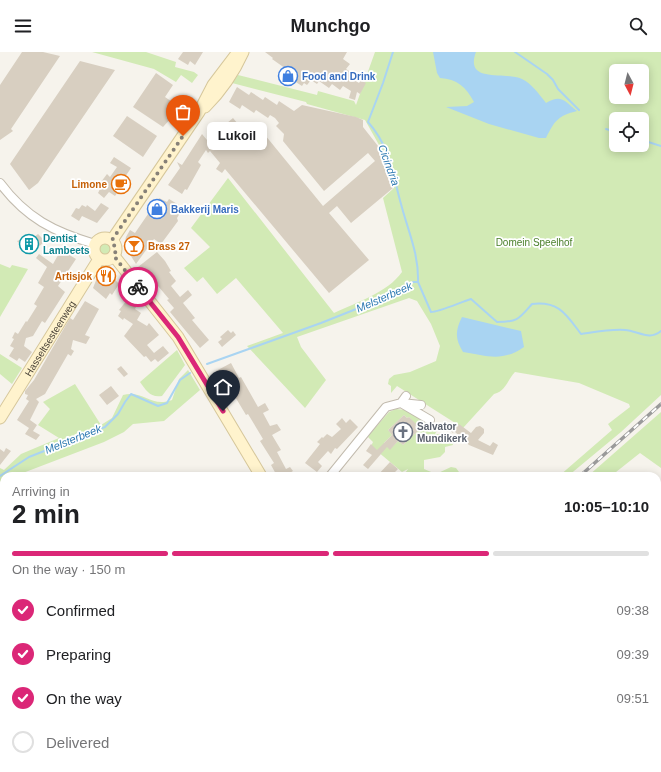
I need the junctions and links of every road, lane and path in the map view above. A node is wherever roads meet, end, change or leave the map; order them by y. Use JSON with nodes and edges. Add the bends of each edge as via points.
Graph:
{"nodes":[{"id":1,"x":238,"y":52,"type":"edge"},
{"id":2,"x":243,"y":52,"type":"edge"},
{"id":3,"x":199,"y":112,"type":"junction"},
{"id":4,"x":0,"y":183,"type":"edge"},
{"id":5,"x":112,"y":240,"type":"junction"},
{"id":6,"x":95,"y":244,"type":"junction"},
{"id":7,"x":114,"y":256,"type":"junction"},
{"id":8,"x":99,"y":259,"type":"junction"},
{"id":9,"x":406,"y":396,"type":"dead end"},
{"id":10,"x":401,"y":403,"type":"junction"},
{"id":11,"x":421,"y":405,"type":"dead end"},
{"id":12,"x":0,"y":418,"type":"edge"},
{"id":13,"x":430,"y":420,"type":"dead end"},
{"id":14,"x":259,"y":472,"type":"edge"},
{"id":15,"x":333,"y":472,"type":"edge"}],
"edges":[{"from":1,"to":3,"type":"main road","via":[[213,85]]},
{"from":2,"to":3,"type":"main road","via":[[237,66],[214,98]]},
{"from":3,"to":5,"type":"main road"},
{"from":4,"to":6,"type":"street","via":[[23,209],[46,226]]},
{"from":5,"to":6,"type":"main road","via":[[105,238]]},
{"from":5,"to":7,"type":"main road","via":[[116,250]]},
{"from":6,"to":8,"type":"main road","via":[[94,251]]},
{"from":7,"to":8,"type":"main road","via":[[105,260]]},
{"from":7,"to":14,"type":"main road","via":[[178,337]]},
{"from":8,"to":12,"type":"main road","name":"Hasseltsesteenweg"},
{"from":9,"to":10,"type":"street"},
{"from":10,"to":11,"type":"street"},
{"from":10,"to":13,"type":"street"},
{"from":10,"to":15,"type":"street","via":[[386,407]]}]}
